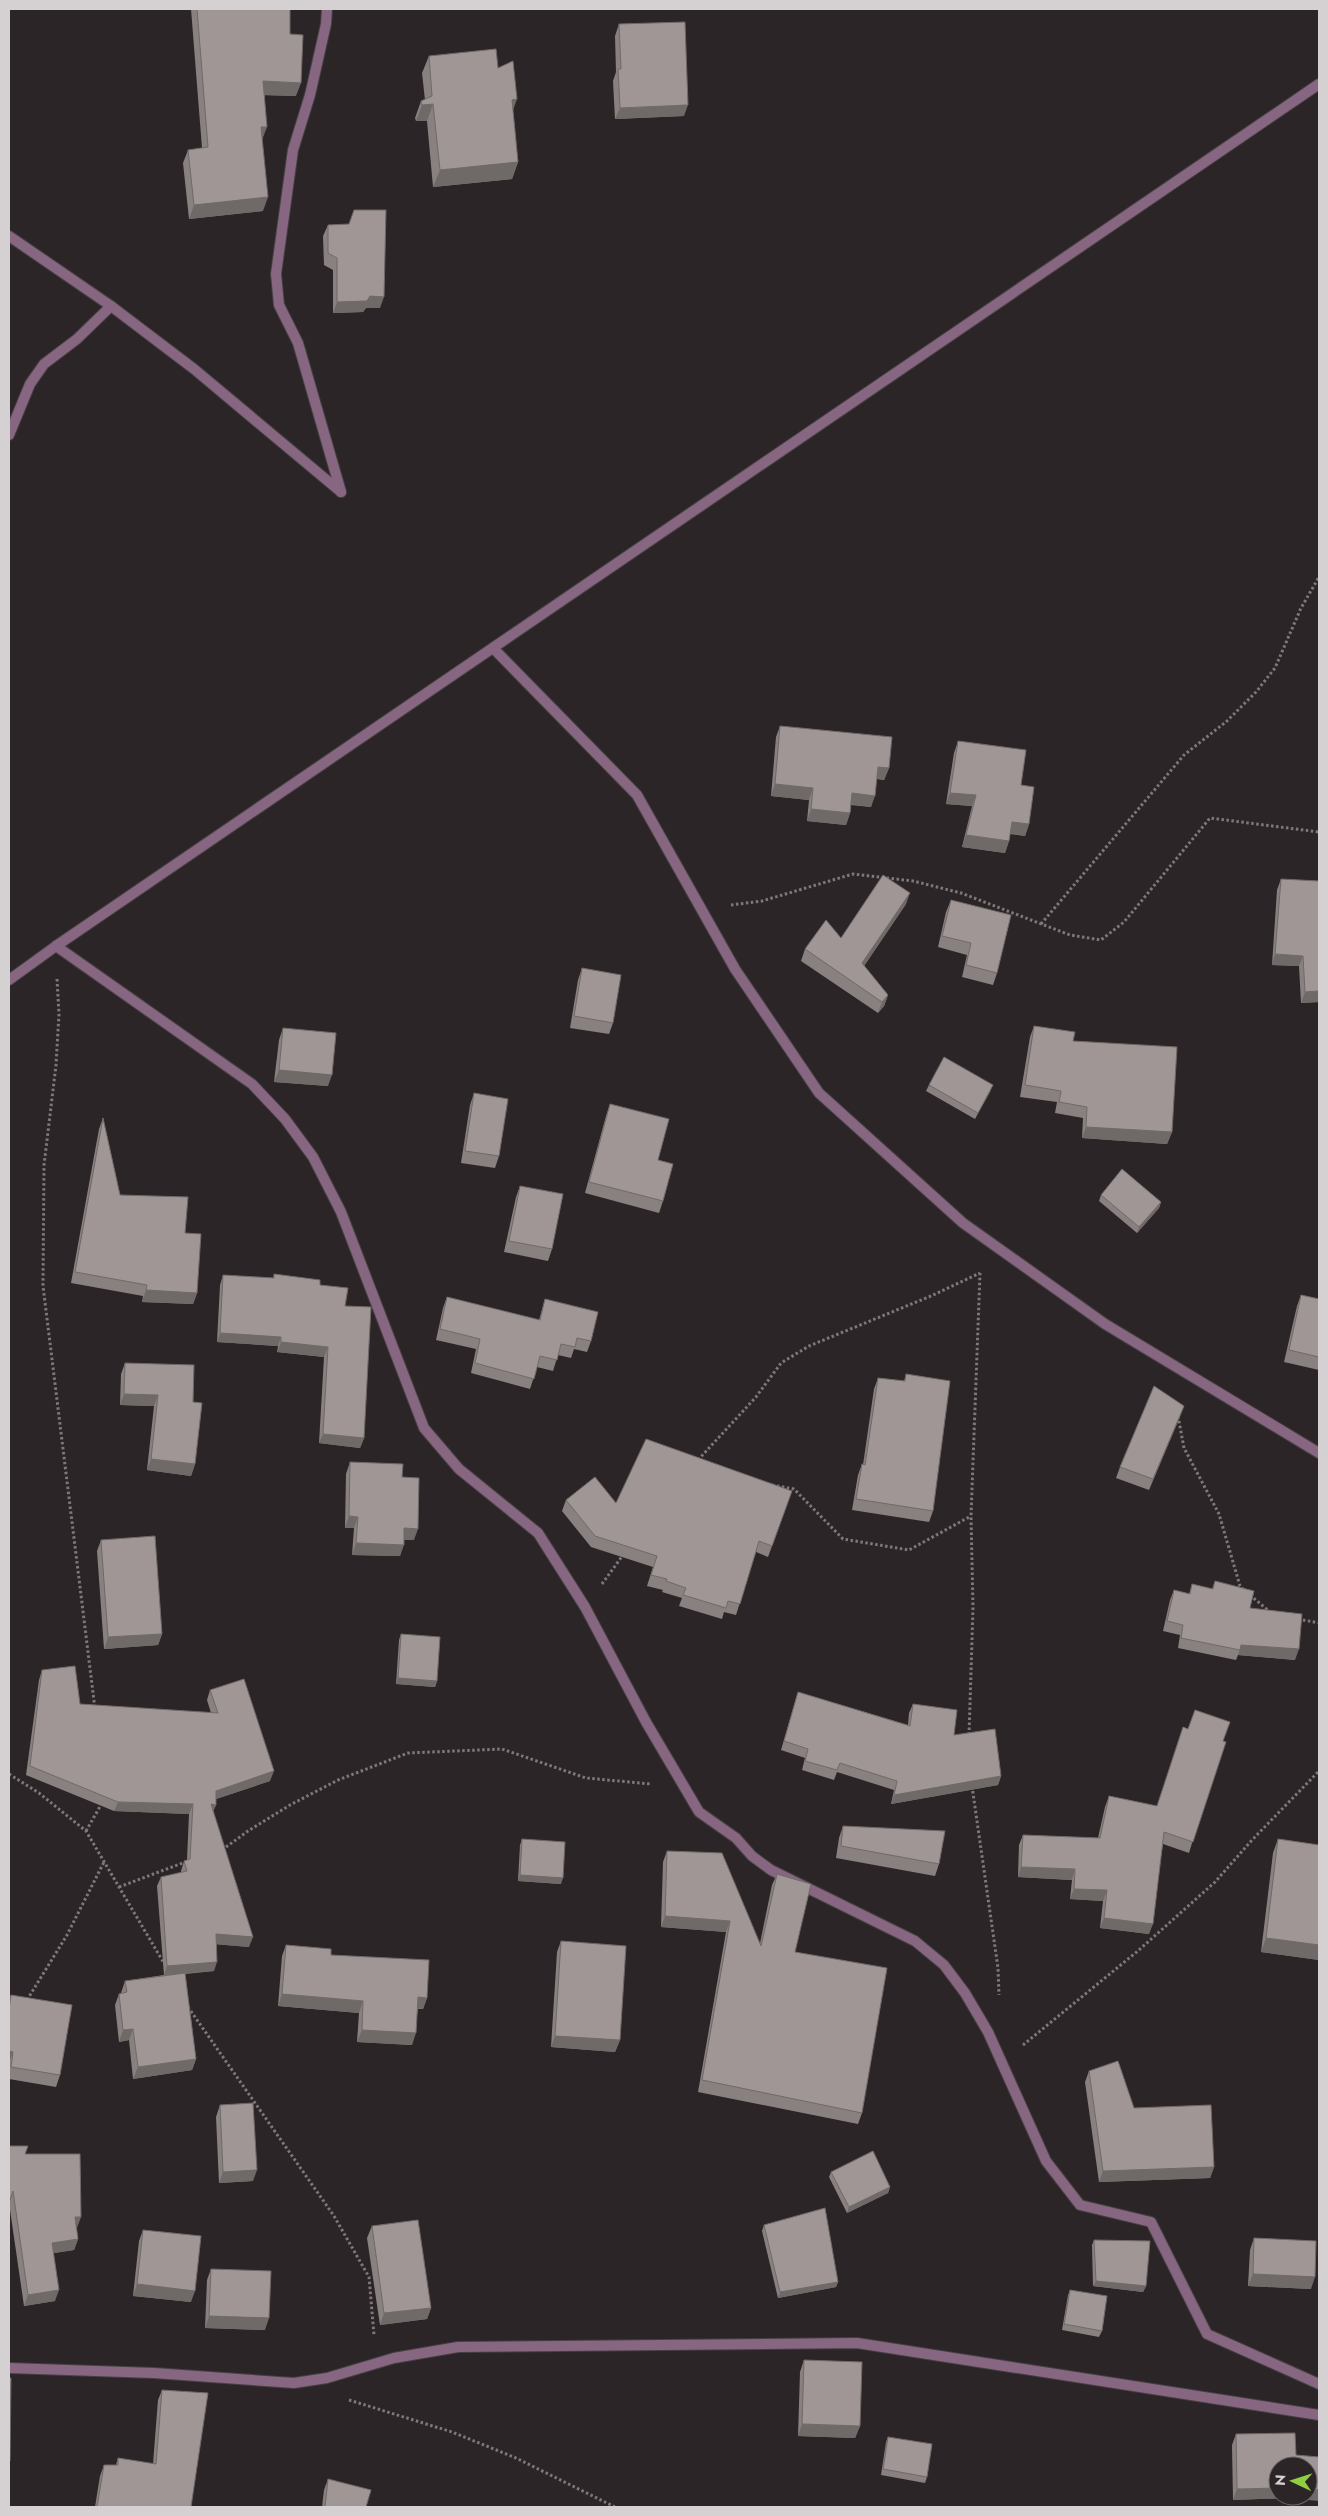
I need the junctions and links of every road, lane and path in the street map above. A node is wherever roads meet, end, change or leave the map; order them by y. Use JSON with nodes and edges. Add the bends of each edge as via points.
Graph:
{"nodes":[{"id":1,"x":327,"y":9,"type":"edge"},
{"id":2,"x":1319,"y":84,"type":"edge"},
{"id":3,"x":9,"y":236,"type":"edge"},
{"id":4,"x":111,"y":306,"type":"junction"},
{"id":5,"x":9,"y":435,"type":"edge"},
{"id":6,"x":1319,"y":577,"type":"edge"},
{"id":7,"x":493,"y":648,"type":"junction"},
{"id":8,"x":1319,"y":832,"type":"edge"},
{"id":9,"x":702,"y":909,"type":"junction"},
{"id":10,"x":1041,"y":924,"type":"junction"},
{"id":11,"x":56,"y":946,"type":"junction"},
{"id":12,"x":9,"y":980,"type":"edge"},
{"id":13,"x":1013,"y":1258,"type":"junction"},
{"id":14,"x":980,"y":1273,"type":"junction"},
{"id":15,"x":1177,"y":1410,"type":"edge"},
{"id":16,"x":1319,"y":1453,"type":"edge"},
{"id":17,"x":696,"y":1462,"type":"edge"},
{"id":18,"x":766,"y":1483,"type":"edge"},
{"id":19,"x":971,"y":1516,"type":"junction"},
{"id":20,"x":625,"y":1552,"type":"edge"},
{"id":21,"x":585,"y":1607,"type":"junction"},
{"id":22,"x":1272,"y":1613,"type":"edge"},
{"id":23,"x":1291,"y":1617,"type":"edge"},
{"id":24,"x":1319,"y":1623,"type":"edge"},
{"id":25,"x":96,"y":1718,"type":"edge"},
{"id":26,"x":969,"y":1739,"type":"edge"},
{"id":27,"x":1319,"y":1771,"type":"edge"},
{"id":28,"x":9,"y":1774,"type":"edge"},
{"id":29,"x":972,"y":1784,"type":"edge"},
{"id":30,"x":684,"y":1787,"type":"junction"},
{"id":31,"x":106,"y":1797,"type":"edge"},
{"id":32,"x":86,"y":1830,"type":"junction"},
{"id":33,"x":215,"y":1852,"type":"edge"},
{"id":34,"x":197,"y":1858,"type":"edge"},
{"id":35,"x":104,"y":1861,"type":"junction"},
{"id":36,"x":119,"y":1886,"type":"junction"},
{"id":37,"x":168,"y":1970,"type":"edge"},
{"id":38,"x":999,"y":1996,"type":"dead end"},
{"id":39,"x":187,"y":2005,"type":"edge"},
{"id":40,"x":21,"y":2007,"type":"edge"},
{"id":41,"x":1002,"y":2062,"type":"junction"},
{"id":42,"x":394,"y":2358,"type":"junction"},
{"id":43,"x":9,"y":2368,"type":"edge"},
{"id":44,"x":1319,"y":2384,"type":"edge"},
{"id":45,"x":348,"y":2400,"type":"dead end"},
{"id":46,"x":1319,"y":2415,"type":"edge"},
{"id":47,"x":615,"y":2507,"type":"edge"}],
"edges":[{"from":1,"to":4,"type":"street","via":[[312,86],[293,150],[276,274],[278,304],[298,343],[342,492],[194,369]]},
{"from":2,"to":7,"type":"street"},
{"from":3,"to":4,"type":"street"},
{"from":4,"to":5,"type":"street","via":[[77,339],[44,364],[30,384]]},
{"from":6,"to":10,"type":"path","via":[[1301,608],[1275,668],[1256,692],[1227,721],[1184,755]]},
{"from":7,"to":9,"type":"street","via":[[637,795]]},
{"from":7,"to":11,"type":"street"},
{"from":8,"to":10,"type":"path","via":[[1210,818],[1124,922],[1101,940],[1070,935]]},
{"from":9,"to":10,"type":"path","via":[[762,901],[853,874],[913,881],[961,893]]},
{"from":9,"to":13,"type":"street","via":[[735,968],[819,1093],[963,1223]]},
{"from":11,"to":12,"type":"street"},
{"from":11,"to":21,"type":"street","via":[[252,1084],[285,1119],[313,1157],[341,1212],[424,1428],[459,1469],[538,1532]]},
{"from":11,"to":25,"type":"path","via":[[59,1014],[44,1165],[43,1286]]},
{"from":13,"to":14,"type":"path"},
{"from":13,"to":16,"type":"street","via":[[1105,1324]]},
{"from":14,"to":17,"type":"path","via":[[810,1346],[781,1363],[756,1397]]},
{"from":14,"to":19,"type":"path"},
{"from":15,"to":22,"type":"path","via":[[1184,1448],[1219,1514],[1240,1586]]},
{"from":18,"to":19,"type":"path","via":[[794,1489],[843,1539],[909,1550]]},
{"from":19,"to":26,"type":"path","via":[[973,1608]]},
{"from":20,"to":21,"type":"path"},
{"from":21,"to":30,"type":"street"},
{"from":23,"to":24,"type":"path"},
{"from":27,"to":41,"type":"path","via":[[1215,1882],[1140,1950]]},
{"from":28,"to":32,"type":"path","via":[[39,1792]]},
{"from":29,"to":38,"type":"path","via":[[998,1968]]},
{"from":30,"to":33,"type":"path","via":[[586,1778],[502,1749],[408,1753],[306,1796],[248,1831],[224,1850]]},
{"from":30,"to":41,"type":"street","via":[[699,1812],[736,1838],[771,1870],[914,1942],[944,1965],[965,1993]]},
{"from":31,"to":32,"type":"path"},
{"from":32,"to":35,"type":"path"},
{"from":34,"to":36,"type":"path"},
{"from":35,"to":36,"type":"path"},
{"from":35,"to":40,"type":"path","via":[[67,1935]]},
{"from":36,"to":37,"type":"path"},
{"from":39,"to":42,"type":"path","via":[[334,2216],[369,2277],[373,2334]]},
{"from":41,"to":44,"type":"street","via":[[1046,2161],[1080,2204],[1151,2222],[1207,2334]]},
{"from":42,"to":43,"type":"street","via":[[327,2378],[294,2383],[154,2373]]},
{"from":42,"to":46,"type":"street","via":[[458,2347],[857,2343]]},
{"from":45,"to":47,"type":"path","via":[[452,2432],[507,2454]]}]}
